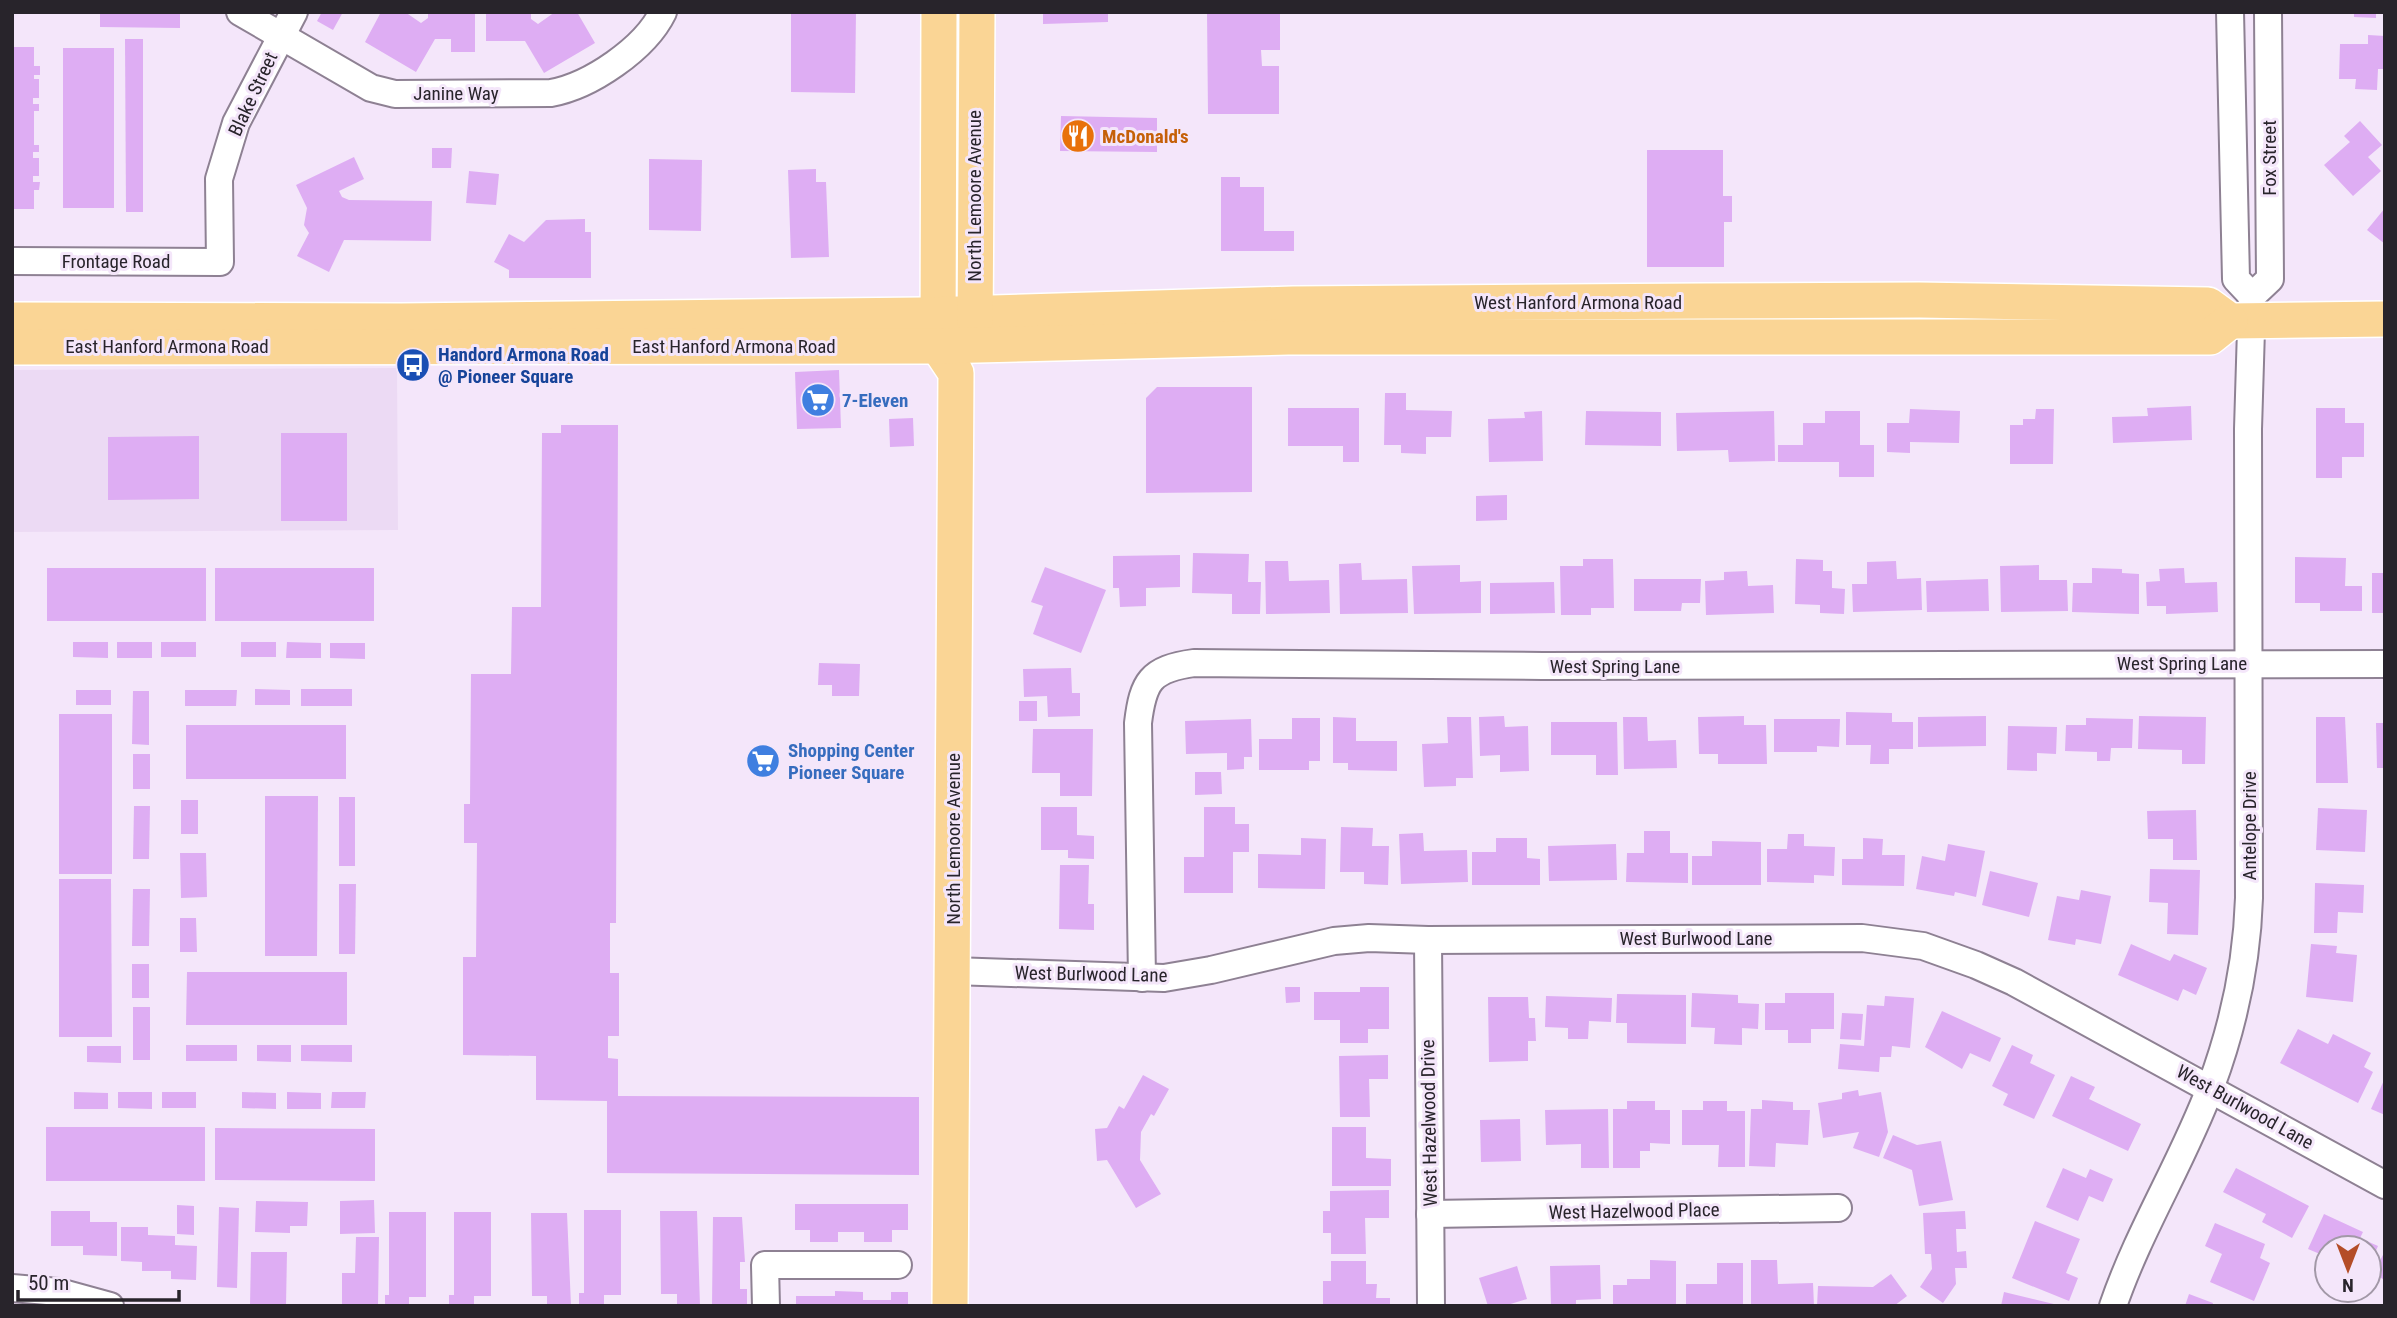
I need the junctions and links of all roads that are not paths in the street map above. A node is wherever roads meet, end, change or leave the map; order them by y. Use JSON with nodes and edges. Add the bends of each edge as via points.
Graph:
{"nodes":[{"id":1,"x":240,"y":12,"type":"edge"},
{"id":2,"x":294,"y":12,"type":"edge"},
{"id":3,"x":663,"y":12,"type":"edge"},
{"id":4,"x":939,"y":12,"type":"edge"},
{"id":5,"x":977,"y":12,"type":"edge"},
{"id":6,"x":2230,"y":12,"type":"edge"},
{"id":7,"x":2268,"y":12,"type":"edge"},
{"id":8,"x":281,"y":36,"type":"junction"},
{"id":9,"x":974,"y":53,"type":"junction"},
{"id":10,"x":939,"y":54,"type":"junction"},
{"id":11,"x":12,"y":261,"type":"edge"},
{"id":12,"x":220,"y":262,"type":"joint"},
{"id":13,"x":2245,"y":313,"type":"junction"},
{"id":14,"x":2385,"y":319,"type":"edge"},
{"id":15,"x":12,"y":320,"type":"edge"},
{"id":16,"x":956,"y":336,"type":"junction"},
{"id":17,"x":12,"y":346,"type":"edge"},
{"id":18,"x":2248,"y":663,"type":"junction"},
{"id":19,"x":2385,"y":664,"type":"edge"},
{"id":20,"x":1428,"y":940,"type":"junction"},
{"id":21,"x":953,"y":971,"type":"junction"},
{"id":22,"x":1142,"y":978,"type":"junction"},
{"id":23,"x":2210,"y":1088,"type":"junction"},
{"id":24,"x":2385,"y":1185,"type":"edge"},
{"id":25,"x":1838,"y":1208,"type":"dead end"},
{"id":26,"x":1430,"y":1214,"type":"junction"},
{"id":27,"x":898,"y":1265,"type":"dead end"},
{"id":28,"x":12,"y":1287,"type":"edge"},
{"id":29,"x":110,"y":1306,"type":"edge"},
{"id":30,"x":766,"y":1306,"type":"edge"},
{"id":31,"x":950,"y":1306,"type":"edge"},
{"id":32,"x":1431,"y":1306,"type":"edge"},
{"id":33,"x":2113,"y":1306,"type":"edge"}],
"edges":[{"from":1,"to":8,"type":"street","name":"Janine Way"},
{"from":2,"to":8,"type":"street","name":"Blake Street"},
{"from":3,"to":8,"type":"street","name":"Janine Way","via":[[634,47],[589,82],[551,93],[395,94],[371,88]]},
{"from":4,"to":10,"type":"main road","name":"North Lemoore Avenue"},
{"from":5,"to":9,"type":"main road","name":"North Lemoore Avenue"},
{"from":6,"to":13,"type":"street","name":"Fox Street","via":[[2235,279]]},
{"from":7,"to":13,"type":"street","name":"Fox Street","via":[[2270,279]]},
{"from":8,"to":12,"type":"street","name":"Blake Street","via":[[236,123],[219,179]]},
{"from":9,"to":10,"type":"main road"},
{"from":9,"to":16,"type":"main road","name":"North Lemoore Avenue"},
{"from":10,"to":16,"type":"main road","name":"North Lemoore Avenue"},
{"from":11,"to":12,"type":"street","name":"Frontage Road"},
{"from":13,"to":14,"type":"main road"},
{"from":13,"to":16,"type":"main road","name":"West Hanford Armona Road","via":[[2208,305],[1919,300],[1293,304],[1155,325]]},
{"from":13,"to":18,"type":"street","name":"Antelope Drive"},
{"from":15,"to":16,"type":"main road","name":"East Hanford Armona Road","via":[[401,321]]},
{"from":16,"to":17,"type":"main road","name":"East Hanford Armona Road"},
{"from":16,"to":21,"type":"main road","name":"North Lemoore Avenue"},
{"from":18,"to":19,"type":"street","name":"West Spring Lane"},
{"from":18,"to":22,"type":"street","name":"West Spring Lane","via":[[1176,666],[1146,685],[1138,723]]},
{"from":18,"to":23,"type":"street","name":"Antelope Drive","via":[[2248,928],[2239,993]]},
{"from":20,"to":22,"type":"street","name":"West Burlwood Lane","via":[[1369,937],[1334,941],[1211,970]]},
{"from":20,"to":23,"type":"street","name":"West Burlwood Lane","via":[[1862,937],[1923,946],[2014,982]]},
{"from":20,"to":26,"type":"street","name":"West Hazelwood Drive"},
{"from":21,"to":22,"type":"street","name":"West Burlwood Lane"},
{"from":21,"to":31,"type":"main road","name":"North Lemoore Avenue"},
{"from":23,"to":24,"type":"street","name":"West Burlwood Lane"},
{"from":23,"to":33,"type":"street","name":"Antelope Drive"},
{"from":25,"to":26,"type":"street","name":"West Hazelwood Place"},
{"from":26,"to":32,"type":"street","name":"West Hazelwood Drive"},
{"from":27,"to":30,"type":"street","via":[[765,1265]]},
{"from":28,"to":29,"type":"street","via":[[59,1292]]}]}
